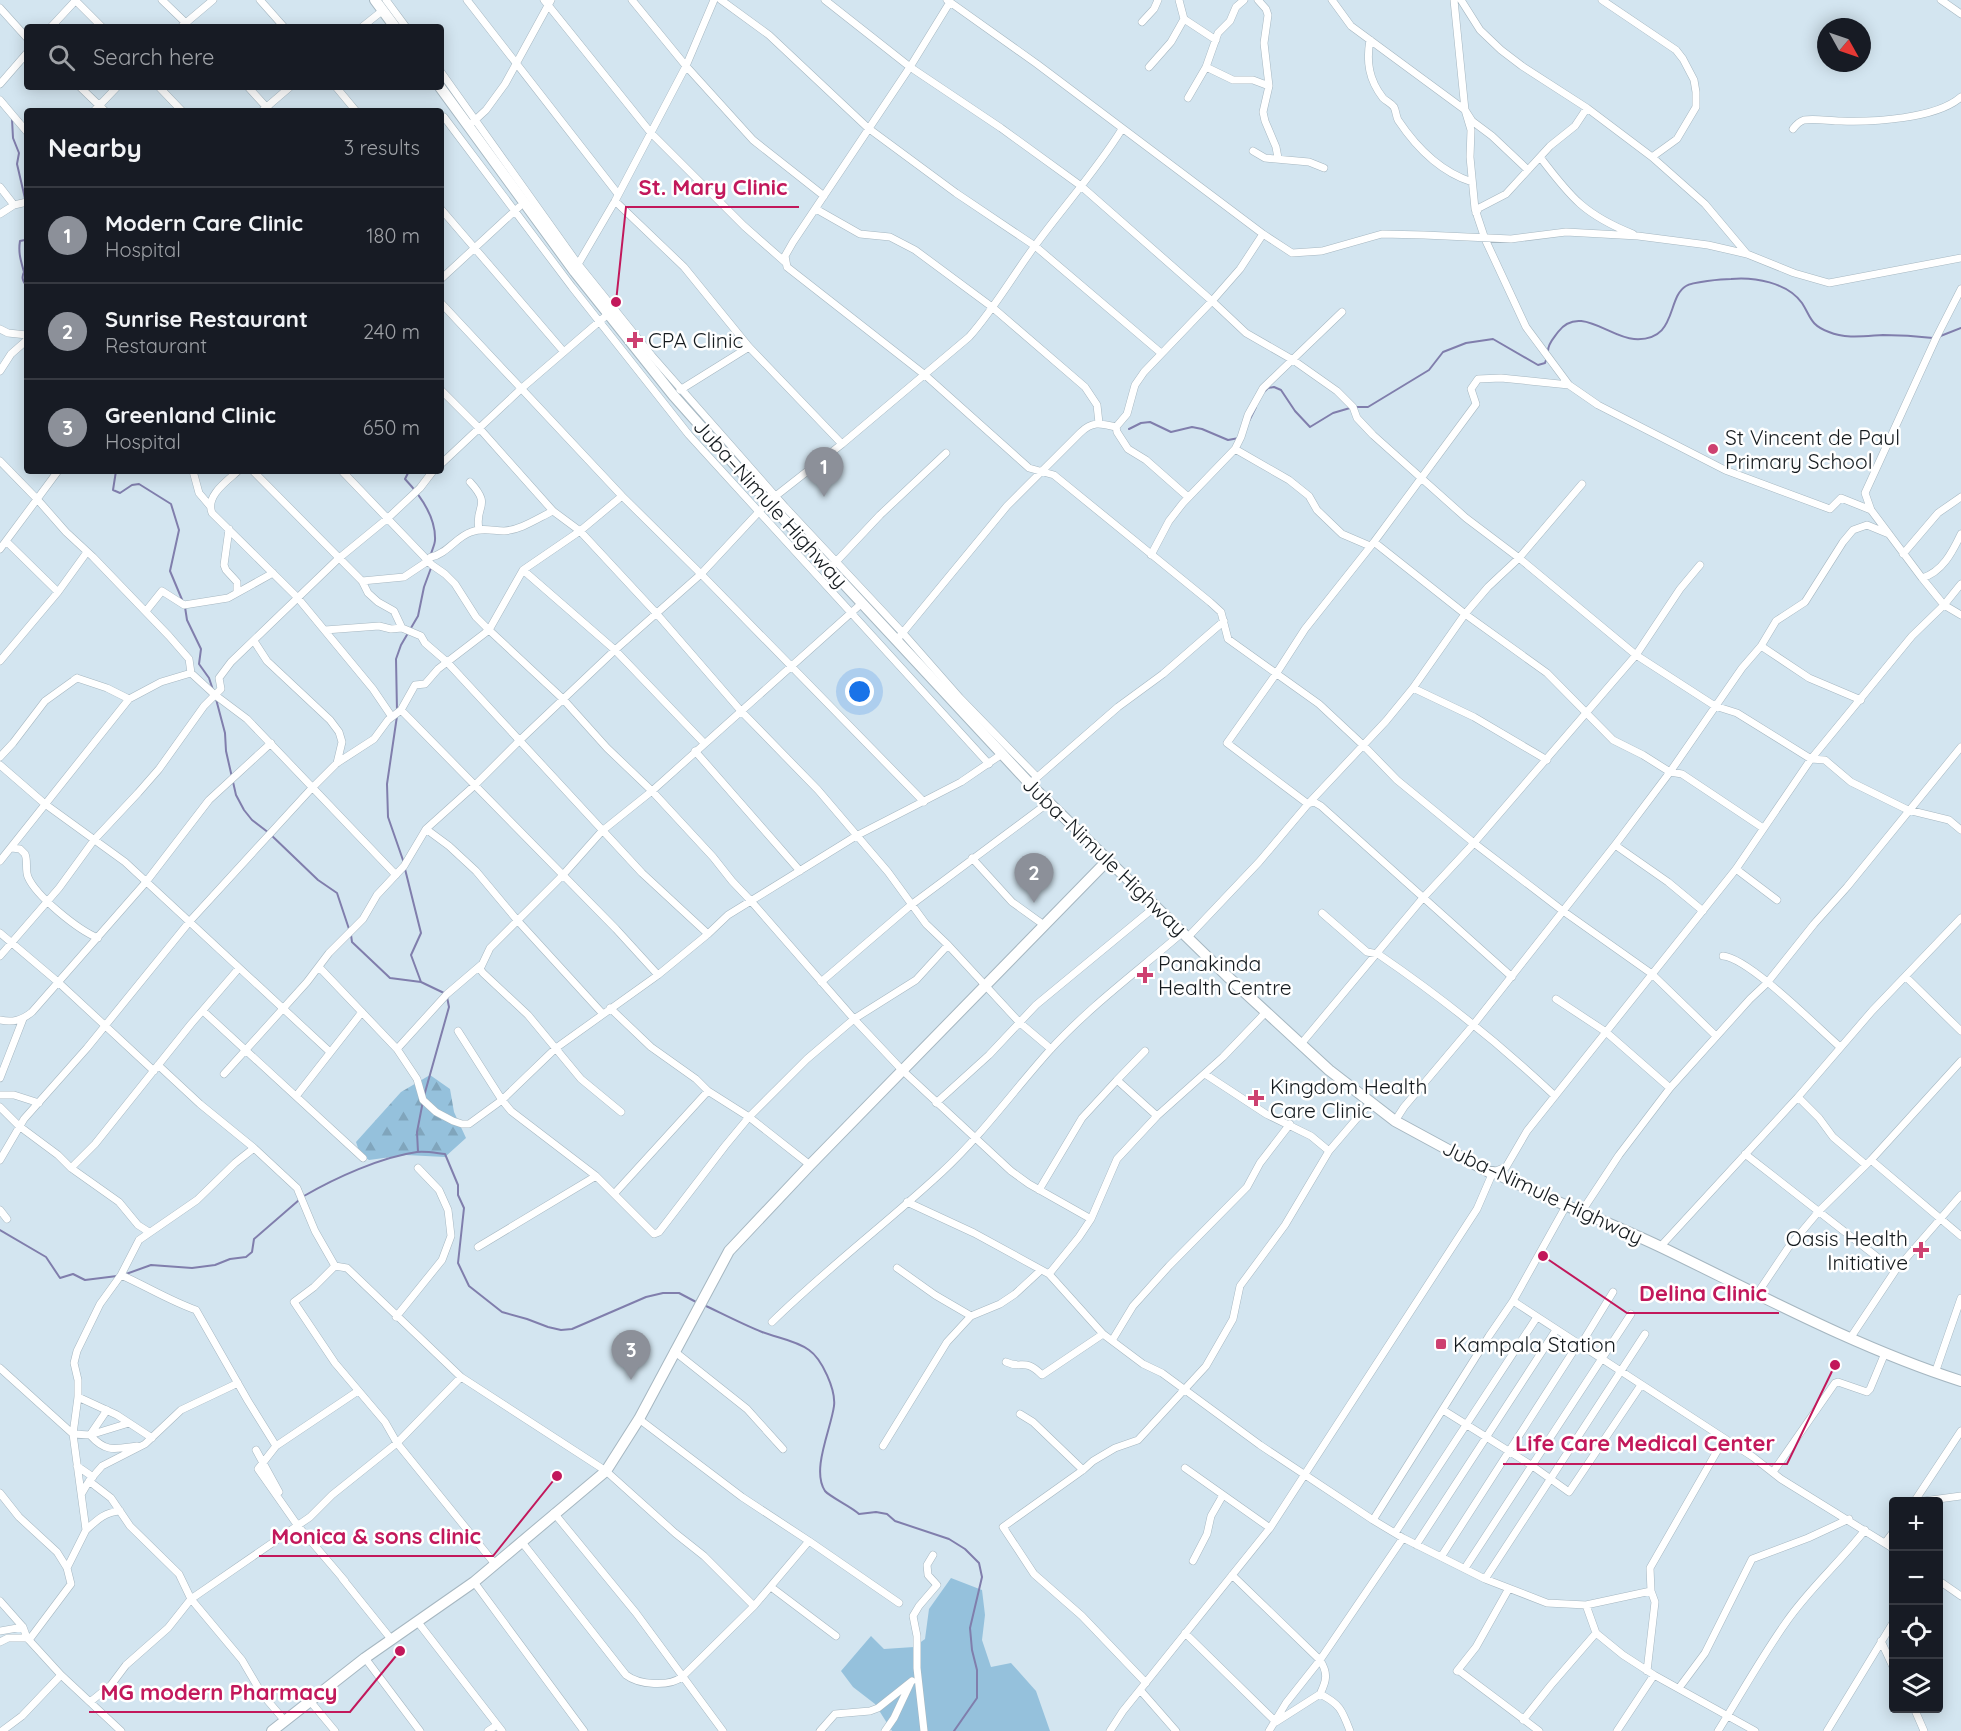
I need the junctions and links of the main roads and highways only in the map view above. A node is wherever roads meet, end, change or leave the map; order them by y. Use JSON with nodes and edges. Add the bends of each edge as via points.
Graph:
{"nodes":[{"id":1,"x":375,"y":0,"type":"edge"},
{"id":2,"x":384,"y":5,"type":"edge"},
{"id":3,"x":394,"y":24,"type":"edge"},
{"id":4,"x":442,"y":90,"type":"edge"},
{"id":5,"x":1107,"y":861,"type":"junction"},
{"id":6,"x":1961,"y":1381,"type":"edge"},
{"id":7,"x":272,"y":1731,"type":"edge"}],
"edges":[{"from":1,"to":2,"type":"main road"},
{"from":2,"to":3,"type":"main road"},
{"from":4,"to":5,"type":"main road","name":"Juba–Nimule Highway","via":[[473,123],[520,206],[577,268],[608,314],[677,392],[701,427],[833,565],[862,603],[899,637],[1002,754],[1033,781],[1048,803]]},
{"from":5,"to":6,"type":"main road","name":"Juba–Nimule Highway","via":[[1329,1070],[1395,1121],[1489,1172],[1582,1211],[1851,1337]]},
{"from":5,"to":7,"type":"main road","via":[[729,1251],[639,1419],[606,1471],[474,1582],[365,1658]]}]}
